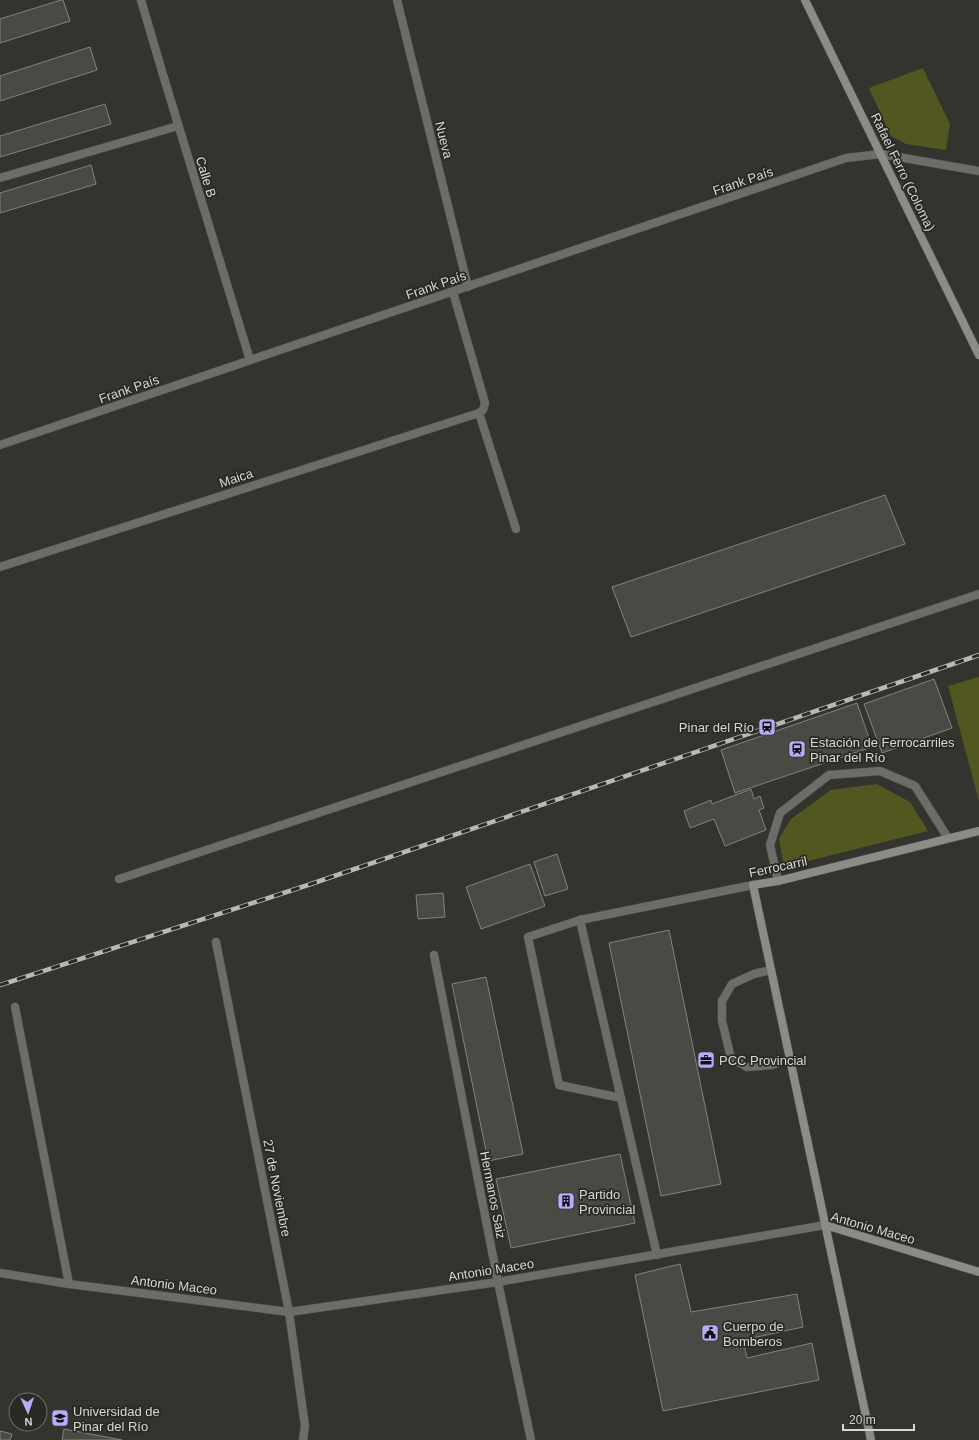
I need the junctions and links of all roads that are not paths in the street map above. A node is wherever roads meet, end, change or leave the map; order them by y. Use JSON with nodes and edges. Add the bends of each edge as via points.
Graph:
{"nodes":[{"id":1,"x":141,"y":0,"type":"edge"},
{"id":2,"x":397,"y":0,"type":"edge"},
{"id":3,"x":805,"y":0,"type":"edge"},
{"id":4,"x":178,"y":126,"type":"junction"},
{"id":5,"x":881,"y":154,"type":"junction"},
{"id":6,"x":979,"y":171,"type":"edge"},
{"id":7,"x":0,"y":178,"type":"edge"},
{"id":8,"x":468,"y":287,"type":"junction"},
{"id":9,"x":453,"y":292,"type":"junction"},
{"id":10,"x":979,"y":355,"type":"edge"},
{"id":11,"x":250,"y":360,"type":"junction"},
{"id":12,"x":479,"y":413,"type":"junction"},
{"id":13,"x":0,"y":446,"type":"edge"},
{"id":14,"x":516,"y":530,"type":"dead end"},
{"id":15,"x":0,"y":567,"type":"edge"},
{"id":16,"x":979,"y":594,"type":"edge"},
{"id":17,"x":979,"y":831,"type":"edge"},
{"id":18,"x":948,"y":838,"type":"junction"},
{"id":19,"x":119,"y":879,"type":"dead end"},
{"id":20,"x":778,"y":881,"type":"junction"},
{"id":21,"x":753,"y":885,"type":"junction"},
{"id":22,"x":580,"y":920,"type":"junction"},
{"id":23,"x":216,"y":942,"type":"dead end"},
{"id":24,"x":434,"y":955,"type":"dead end"},
{"id":25,"x":771,"y":970,"type":"junction"},
{"id":26,"x":16,"y":1007,"type":"dead end"},
{"id":27,"x":790,"y":1059,"type":"junction"},
{"id":28,"x":621,"y":1098,"type":"junction"},
{"id":29,"x":825,"y":1225,"type":"junction"},
{"id":30,"x":657,"y":1255,"type":"junction"},
{"id":31,"x":979,"y":1272,"type":"edge"},
{"id":32,"x":0,"y":1273,"type":"edge"},
{"id":33,"x":498,"y":1282,"type":"junction"},
{"id":34,"x":69,"y":1284,"type":"junction"},
{"id":35,"x":289,"y":1312,"type":"junction"},
{"id":36,"x":303,"y":1440,"type":"edge"},
{"id":37,"x":531,"y":1440,"type":"edge"},
{"id":38,"x":870,"y":1440,"type":"edge"}],
"edges":[{"from":1,"to":4,"type":"street","name":"Calle B"},
{"from":2,"to":8,"type":"street","name":"Nueva"},
{"from":3,"to":5,"type":"main road","name":"Rafael Ferro (Coloma)"},
{"from":4,"to":7,"type":"street"},
{"from":4,"to":11,"type":"street","name":"Calle B"},
{"from":5,"to":6,"type":"street","name":"Frank País"},
{"from":5,"to":8,"type":"street","name":"Frank País","via":[[846,158]]},
{"from":5,"to":10,"type":"main road","name":"Rafael Ferro (Coloma)"},
{"from":8,"to":9,"type":"street","name":"Frank País"},
{"from":9,"to":11,"type":"street","name":"Frank País"},
{"from":9,"to":12,"type":"street","via":[[485,403]]},
{"from":11,"to":13,"type":"street","name":"Frank País"},
{"from":12,"to":14,"type":"street"},
{"from":12,"to":15,"type":"street","name":"Maica"},
{"from":16,"to":19,"type":"street"},
{"from":17,"to":18,"type":"main road","name":"Ferrocarril"},
{"from":18,"to":20,"type":"main road","name":"Ferrocarril"},
{"from":18,"to":20,"type":"street","via":[[914,786],[880,771],[829,775],[780,813],[770,845]]},
{"from":20,"to":21,"type":"main road","name":"Ferrocarril"},
{"from":21,"to":22,"type":"street","name":"Ferrocarril"},
{"from":21,"to":25,"type":"main road"},
{"from":22,"to":28,"type":"street"},
{"from":22,"to":28,"type":"street","name":"Ferrocarril","via":[[528,937],[560,1085]]},
{"from":23,"to":35,"type":"street","name":"27 de Noviembre"},
{"from":24,"to":33,"type":"street","name":"Hermanos Saiz"},
{"from":25,"to":27,"type":"main road"},
{"from":25,"to":27,"type":"street","via":[[732,984],[722,1001],[722,1021],[731,1058],[747,1067],[772,1065]]},
{"from":26,"to":34,"type":"street"},
{"from":27,"to":29,"type":"main road"},
{"from":28,"to":30,"type":"street"},
{"from":29,"to":30,"type":"street","name":"Antonio Maceo"},
{"from":29,"to":31,"type":"main road","name":"Antonio Maceo"},
{"from":29,"to":38,"type":"main road"},
{"from":30,"to":33,"type":"street","name":"Antonio Maceo"},
{"from":32,"to":34,"type":"street","name":"Antonio Maceo"},
{"from":33,"to":35,"type":"street","name":"Antonio Maceo"},
{"from":33,"to":37,"type":"street","name":"Hermanos Saiz"},
{"from":34,"to":35,"type":"street","name":"Antonio Maceo"},
{"from":35,"to":36,"type":"street","name":"27 de Noviembre","via":[[305,1426]]}]}
